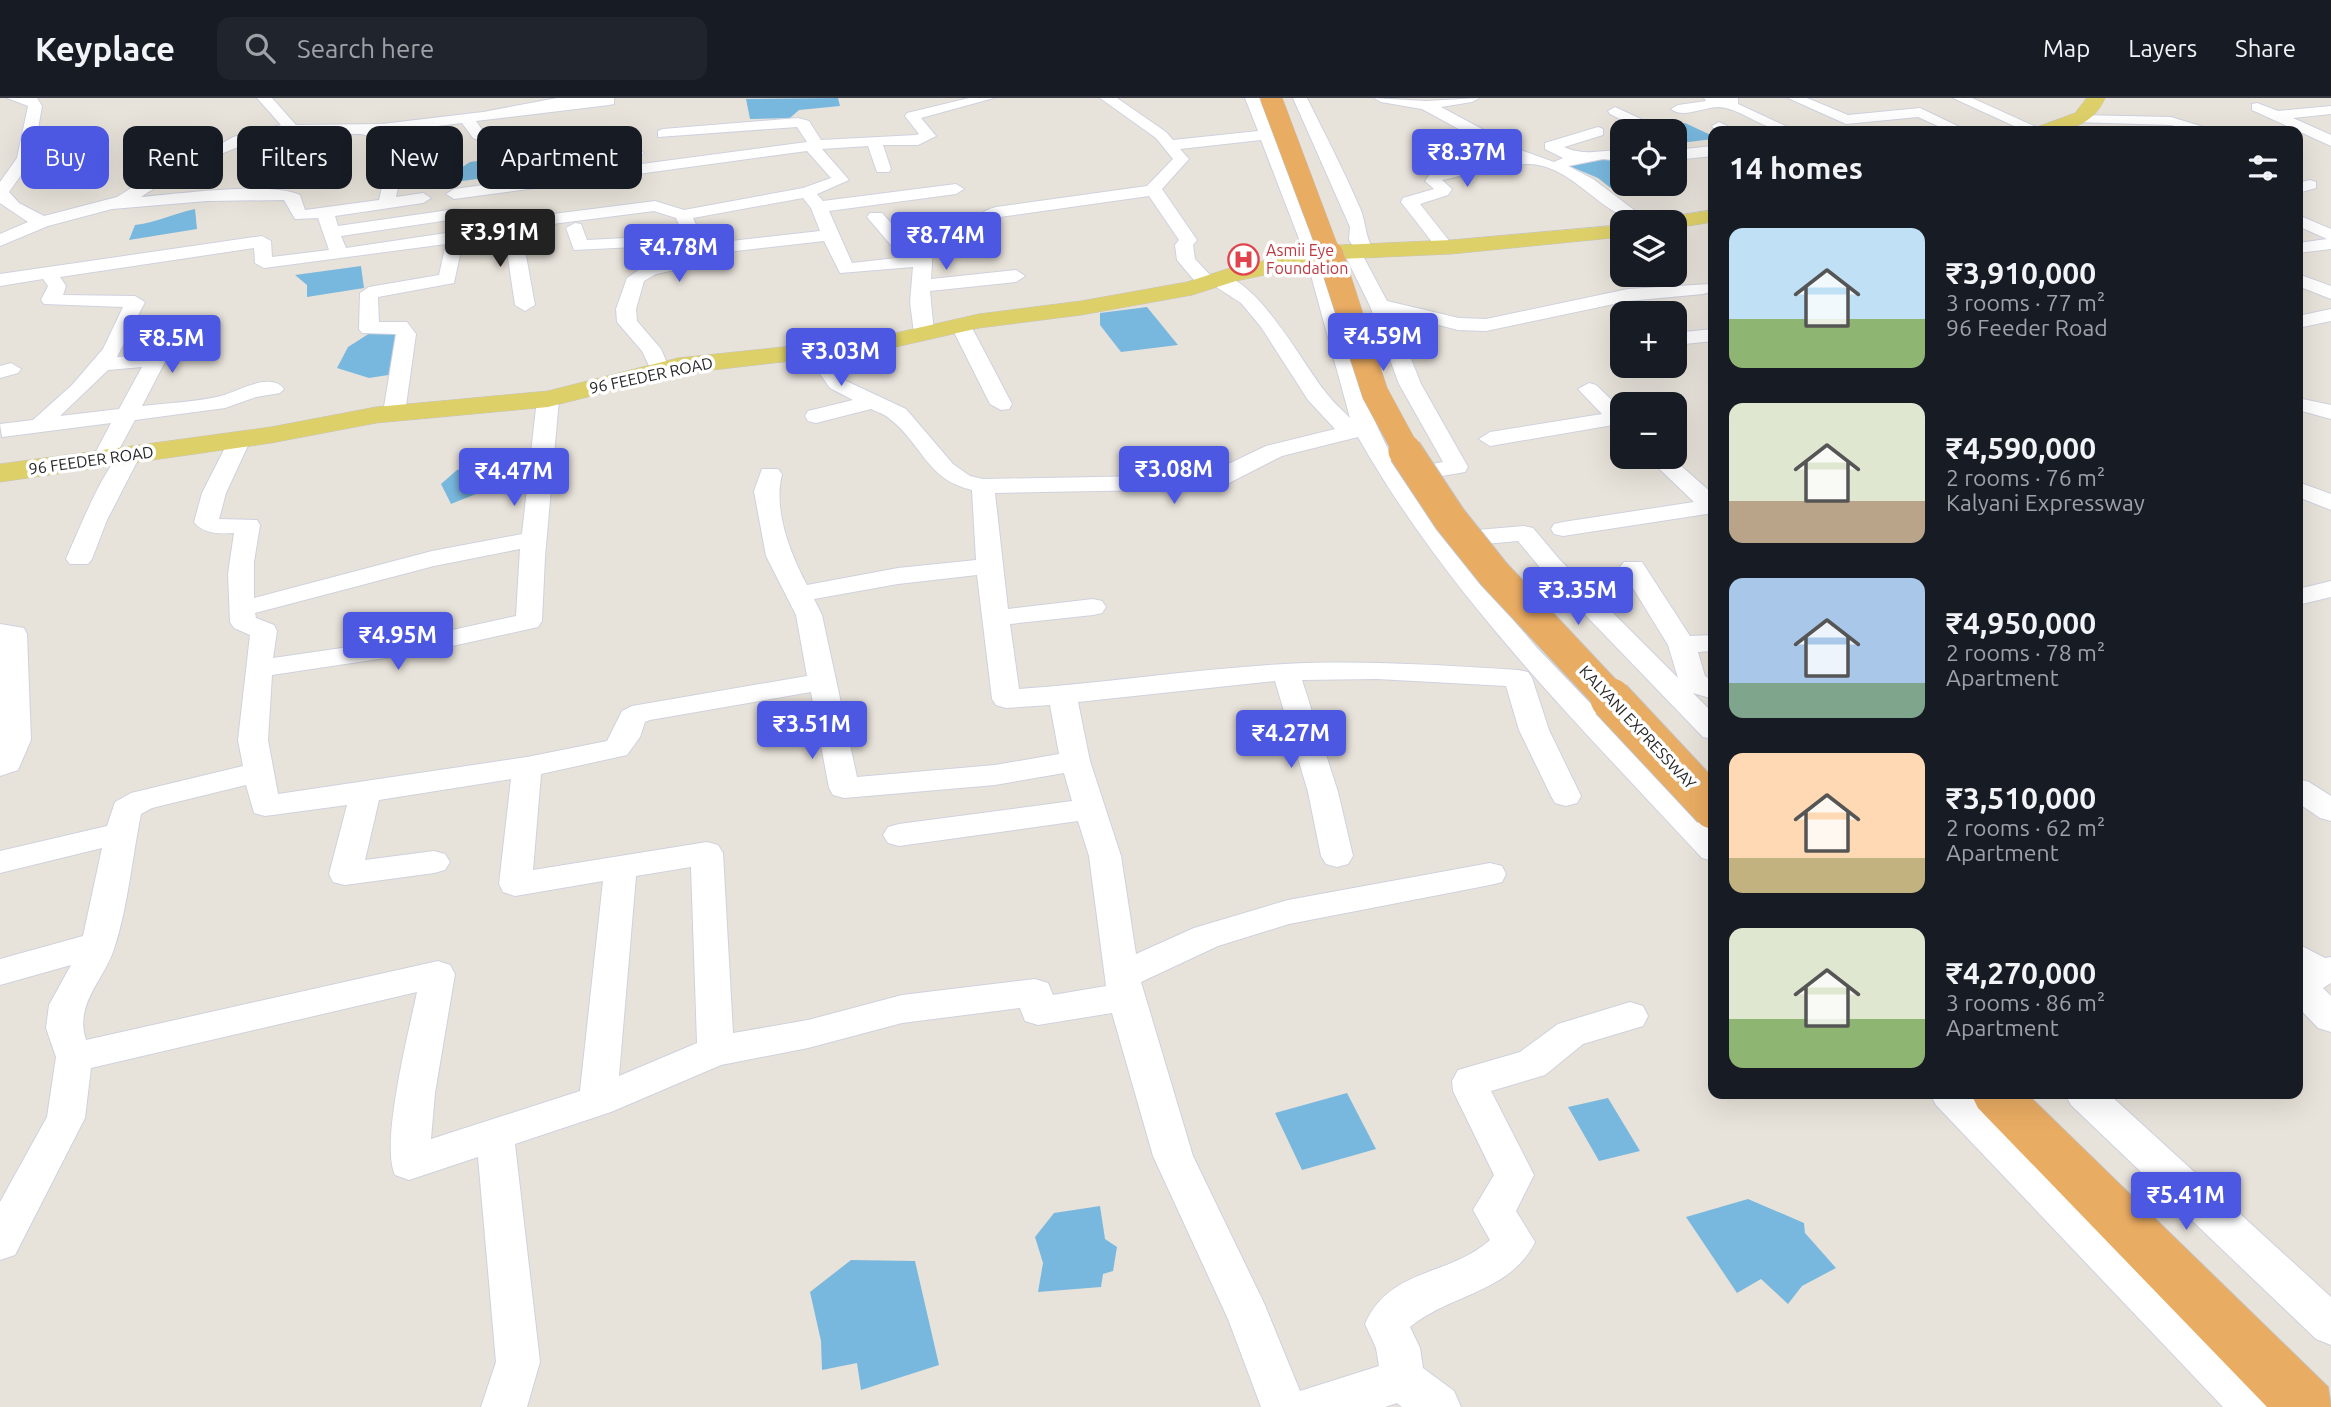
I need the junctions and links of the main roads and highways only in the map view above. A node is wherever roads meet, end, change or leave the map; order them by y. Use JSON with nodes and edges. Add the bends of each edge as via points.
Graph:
{"nodes":[{"id":1,"x":1271,"y":98,"type":"edge"},
{"id":2,"x":2090,"y":99,"type":"edge"},
{"id":3,"x":2059,"y":126,"type":"edge"},
{"id":4,"x":1708,"y":217,"type":"edge"},
{"id":5,"x":1687,"y":220,"type":"edge"},
{"id":6,"x":1610,"y":232,"type":"edge"},
{"id":7,"x":0,"y":473,"type":"edge"},
{"id":8,"x":1708,"y":803,"type":"edge"},
{"id":9,"x":2000,"y":1099,"type":"edge"},
{"id":10,"x":2307,"y":1407,"type":"edge"}],
"edges":[{"from":1,"to":8,"type":"highway","name":"KALYANI EXPRESSWAY","bridge":true,"via":[[1326,242],[1375,393],[1405,450],[1450,519],[1494,574]]},
{"from":2,"to":3,"type":"main road","via":[[2076,120]]},
{"from":4,"to":5,"type":"main road"},
{"from":6,"to":7,"type":"main road","name":"96 FEEDER ROAD","via":[[1352,251],[1122,301],[878,344],[660,370],[548,399],[394,413]]},
{"from":9,"to":10,"type":"highway"}]}
